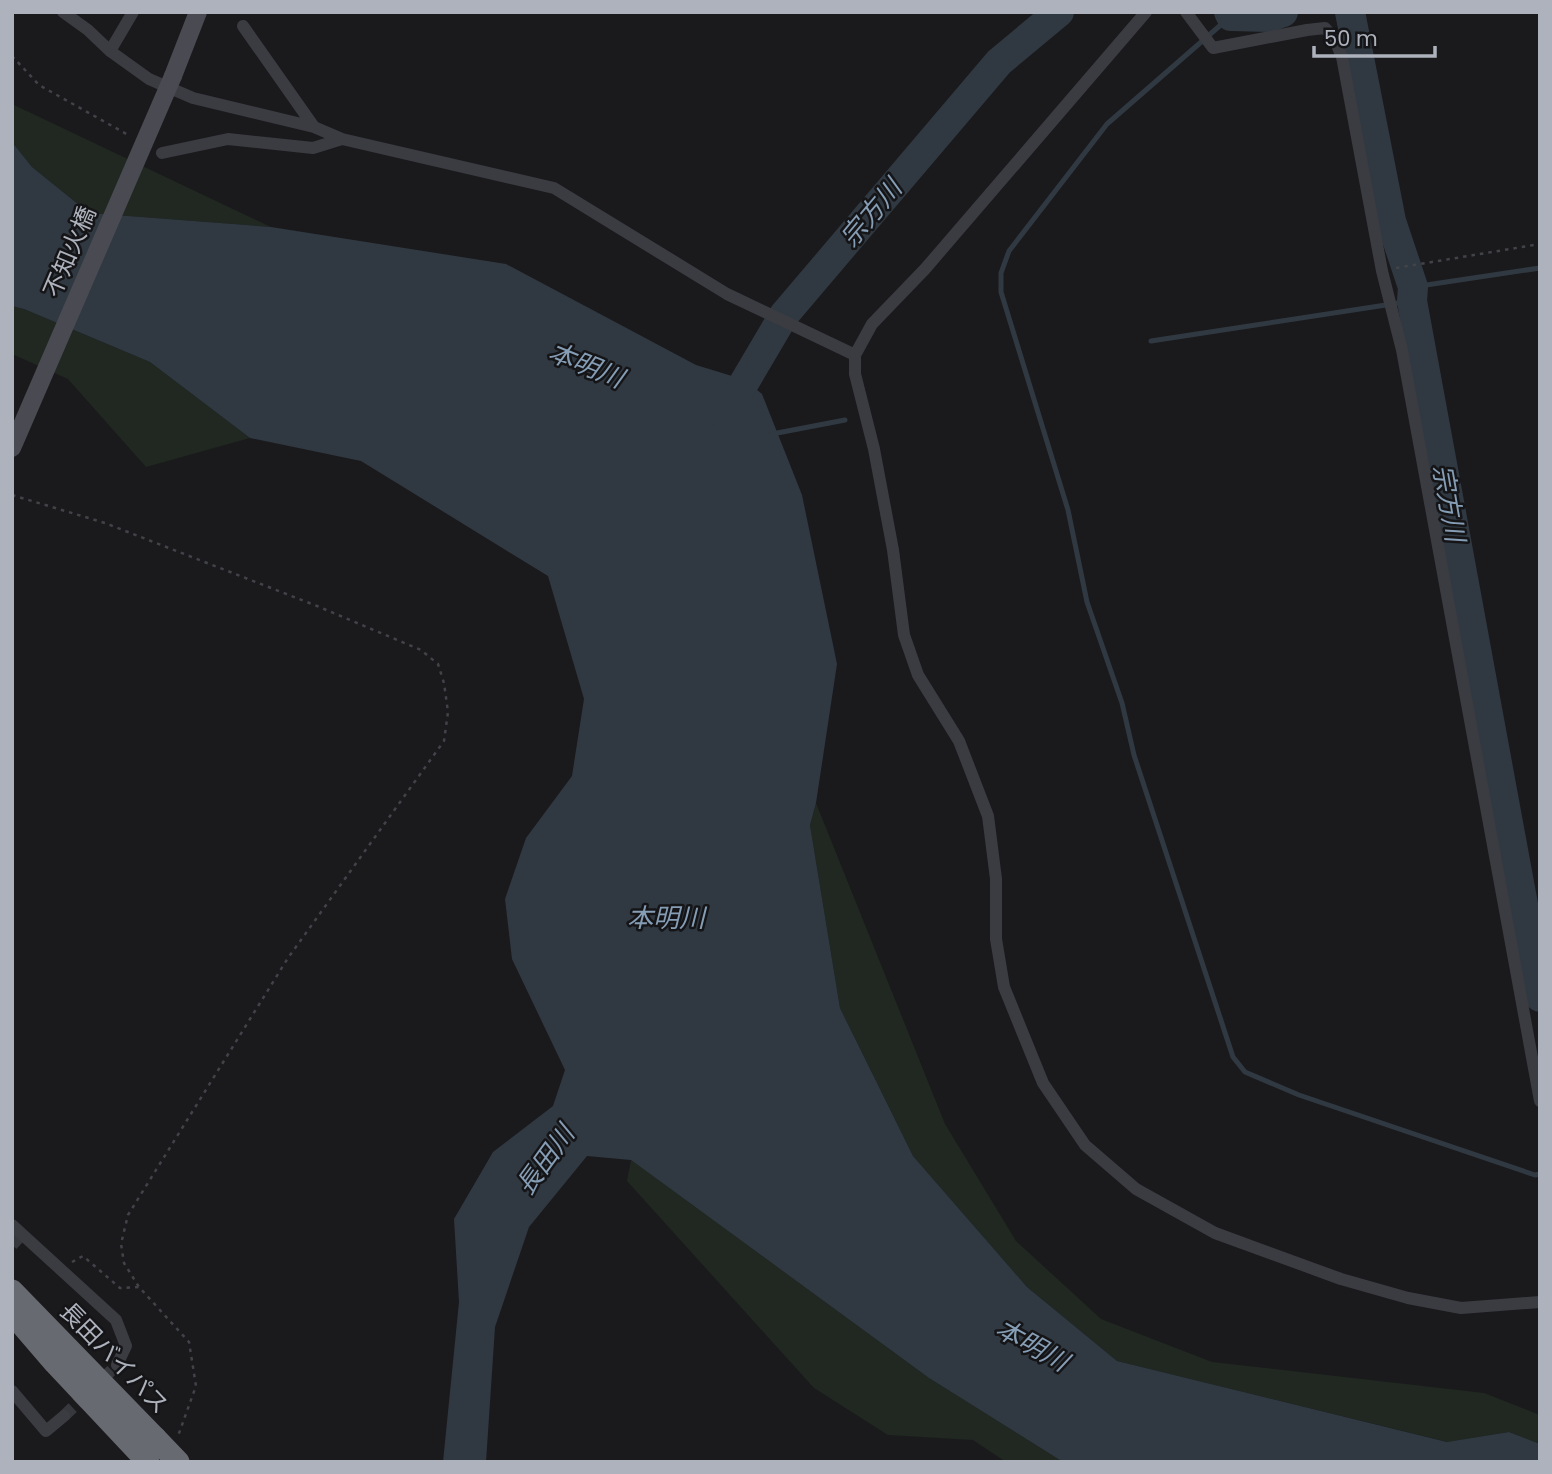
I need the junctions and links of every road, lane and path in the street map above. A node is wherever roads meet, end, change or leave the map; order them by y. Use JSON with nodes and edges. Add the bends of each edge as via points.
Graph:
{"nodes":[{"id":1,"x":63,"y":12,"type":"edge"},
{"id":2,"x":76,"y":12,"type":"edge"},
{"id":3,"x":133,"y":12,"type":"edge"},
{"id":4,"x":198,"y":12,"type":"edge"},
{"id":5,"x":1146,"y":12,"type":"edge"},
{"id":6,"x":1186,"y":12,"type":"edge"},
{"id":7,"x":243,"y":26,"type":"dead end"},
{"id":8,"x":88,"y":30,"type":"junction"},
{"id":9,"x":110,"y":51,"type":"junction"},
{"id":10,"x":12,"y":57,"type":"edge"},
{"id":11,"x":314,"y":127,"type":"junction"},
{"id":12,"x":342,"y":139,"type":"junction"},
{"id":13,"x":162,"y":153,"type":"joint"},
{"id":14,"x":1540,"y":244,"type":"edge"},
{"id":15,"x":1382,"y":271,"type":"junction"},
{"id":16,"x":855,"y":355,"type":"junction"},
{"id":17,"x":12,"y":448,"type":"edge"},
{"id":18,"x":12,"y":495,"type":"edge"},
{"id":19,"x":1540,"y":1101,"type":"edge"},
{"id":20,"x":12,"y":1225,"type":"edge"},
{"id":21,"x":61,"y":1270,"type":"junction"},
{"id":22,"x":12,"y":1274,"type":"edge"},
{"id":23,"x":139,"y":1287,"type":"junction"},
{"id":24,"x":12,"y":1291,"type":"edge"},
{"id":25,"x":1540,"y":1302,"type":"edge"},
{"id":26,"x":12,"y":1313,"type":"edge"},
{"id":27,"x":12,"y":1325,"type":"edge"},
{"id":28,"x":62,"y":1356,"type":"junction"},
{"id":29,"x":117,"y":1365,"type":"tunnel mouth"},
{"id":30,"x":12,"y":1391,"type":"edge"},
{"id":31,"x":64,"y":1416,"type":"tunnel mouth"},
{"id":32,"x":156,"y":1449,"type":"edge"},
{"id":33,"x":178,"y":1462,"type":"edge"}],
"edges":[{"from":1,"to":8,"type":"street"},
{"from":2,"to":8,"type":"street"},
{"from":3,"to":9,"type":"street"},
{"from":4,"to":17,"type":"main road","name":"不知火橋","bridge":true},
{"from":5,"to":16,"type":"street","via":[[925,269],[872,324]]},
{"from":6,"to":15,"type":"street","via":[[1213,48],[1325,27],[1334,38],[1342,57]]},
{"from":7,"to":11,"type":"street"},
{"from":8,"to":9,"type":"street"},
{"from":9,"to":11,"type":"street","via":[[149,79],[193,98]]},
{"from":10,"to":13,"type":"path","via":[[39,85]]},
{"from":11,"to":12,"type":"street"},
{"from":12,"to":13,"type":"street","via":[[313,148],[228,139]]},
{"from":12,"to":16,"type":"street","via":[[554,188],[727,294]]},
{"from":14,"to":15,"type":"path"},
{"from":15,"to":19,"type":"street","via":[[1402,350]]},
{"from":16,"to":25,"type":"street","via":[[855,374],[893,550],[904,635],[918,674],[959,741],[988,816],[1004,987],[1043,1083],[1085,1145],[1136,1189],[1215,1233],[1341,1279],[1461,1308]]},
{"from":18,"to":23,"type":"path","via":[[105,523],[421,650],[438,664],[444,683],[448,712],[444,741],[289,958],[128,1215],[121,1244],[124,1263]]},
{"from":20,"to":21,"type":"street"},
{"from":21,"to":23,"type":"path","via":[[83,1256],[120,1288]]},
{"from":21,"to":29,"type":"street","via":[[116,1320],[126,1346]]},
{"from":22,"to":28,"type":"highway"},
{"from":23,"to":32,"type":"path","via":[[189,1342],[196,1386]]},
{"from":24,"to":28,"type":"highway","name":"長田バイパス"},
{"from":26,"to":28,"type":"highway","name":"長田バイパス"},
{"from":27,"to":28,"type":"highway"},
{"from":28,"to":32,"type":"highway","name":"長田バイパス"},
{"from":30,"to":31,"type":"street","via":[[46,1431]]},
{"from":32,"to":33,"type":"highway","name":"長田バイパス","bridge":true}]}
